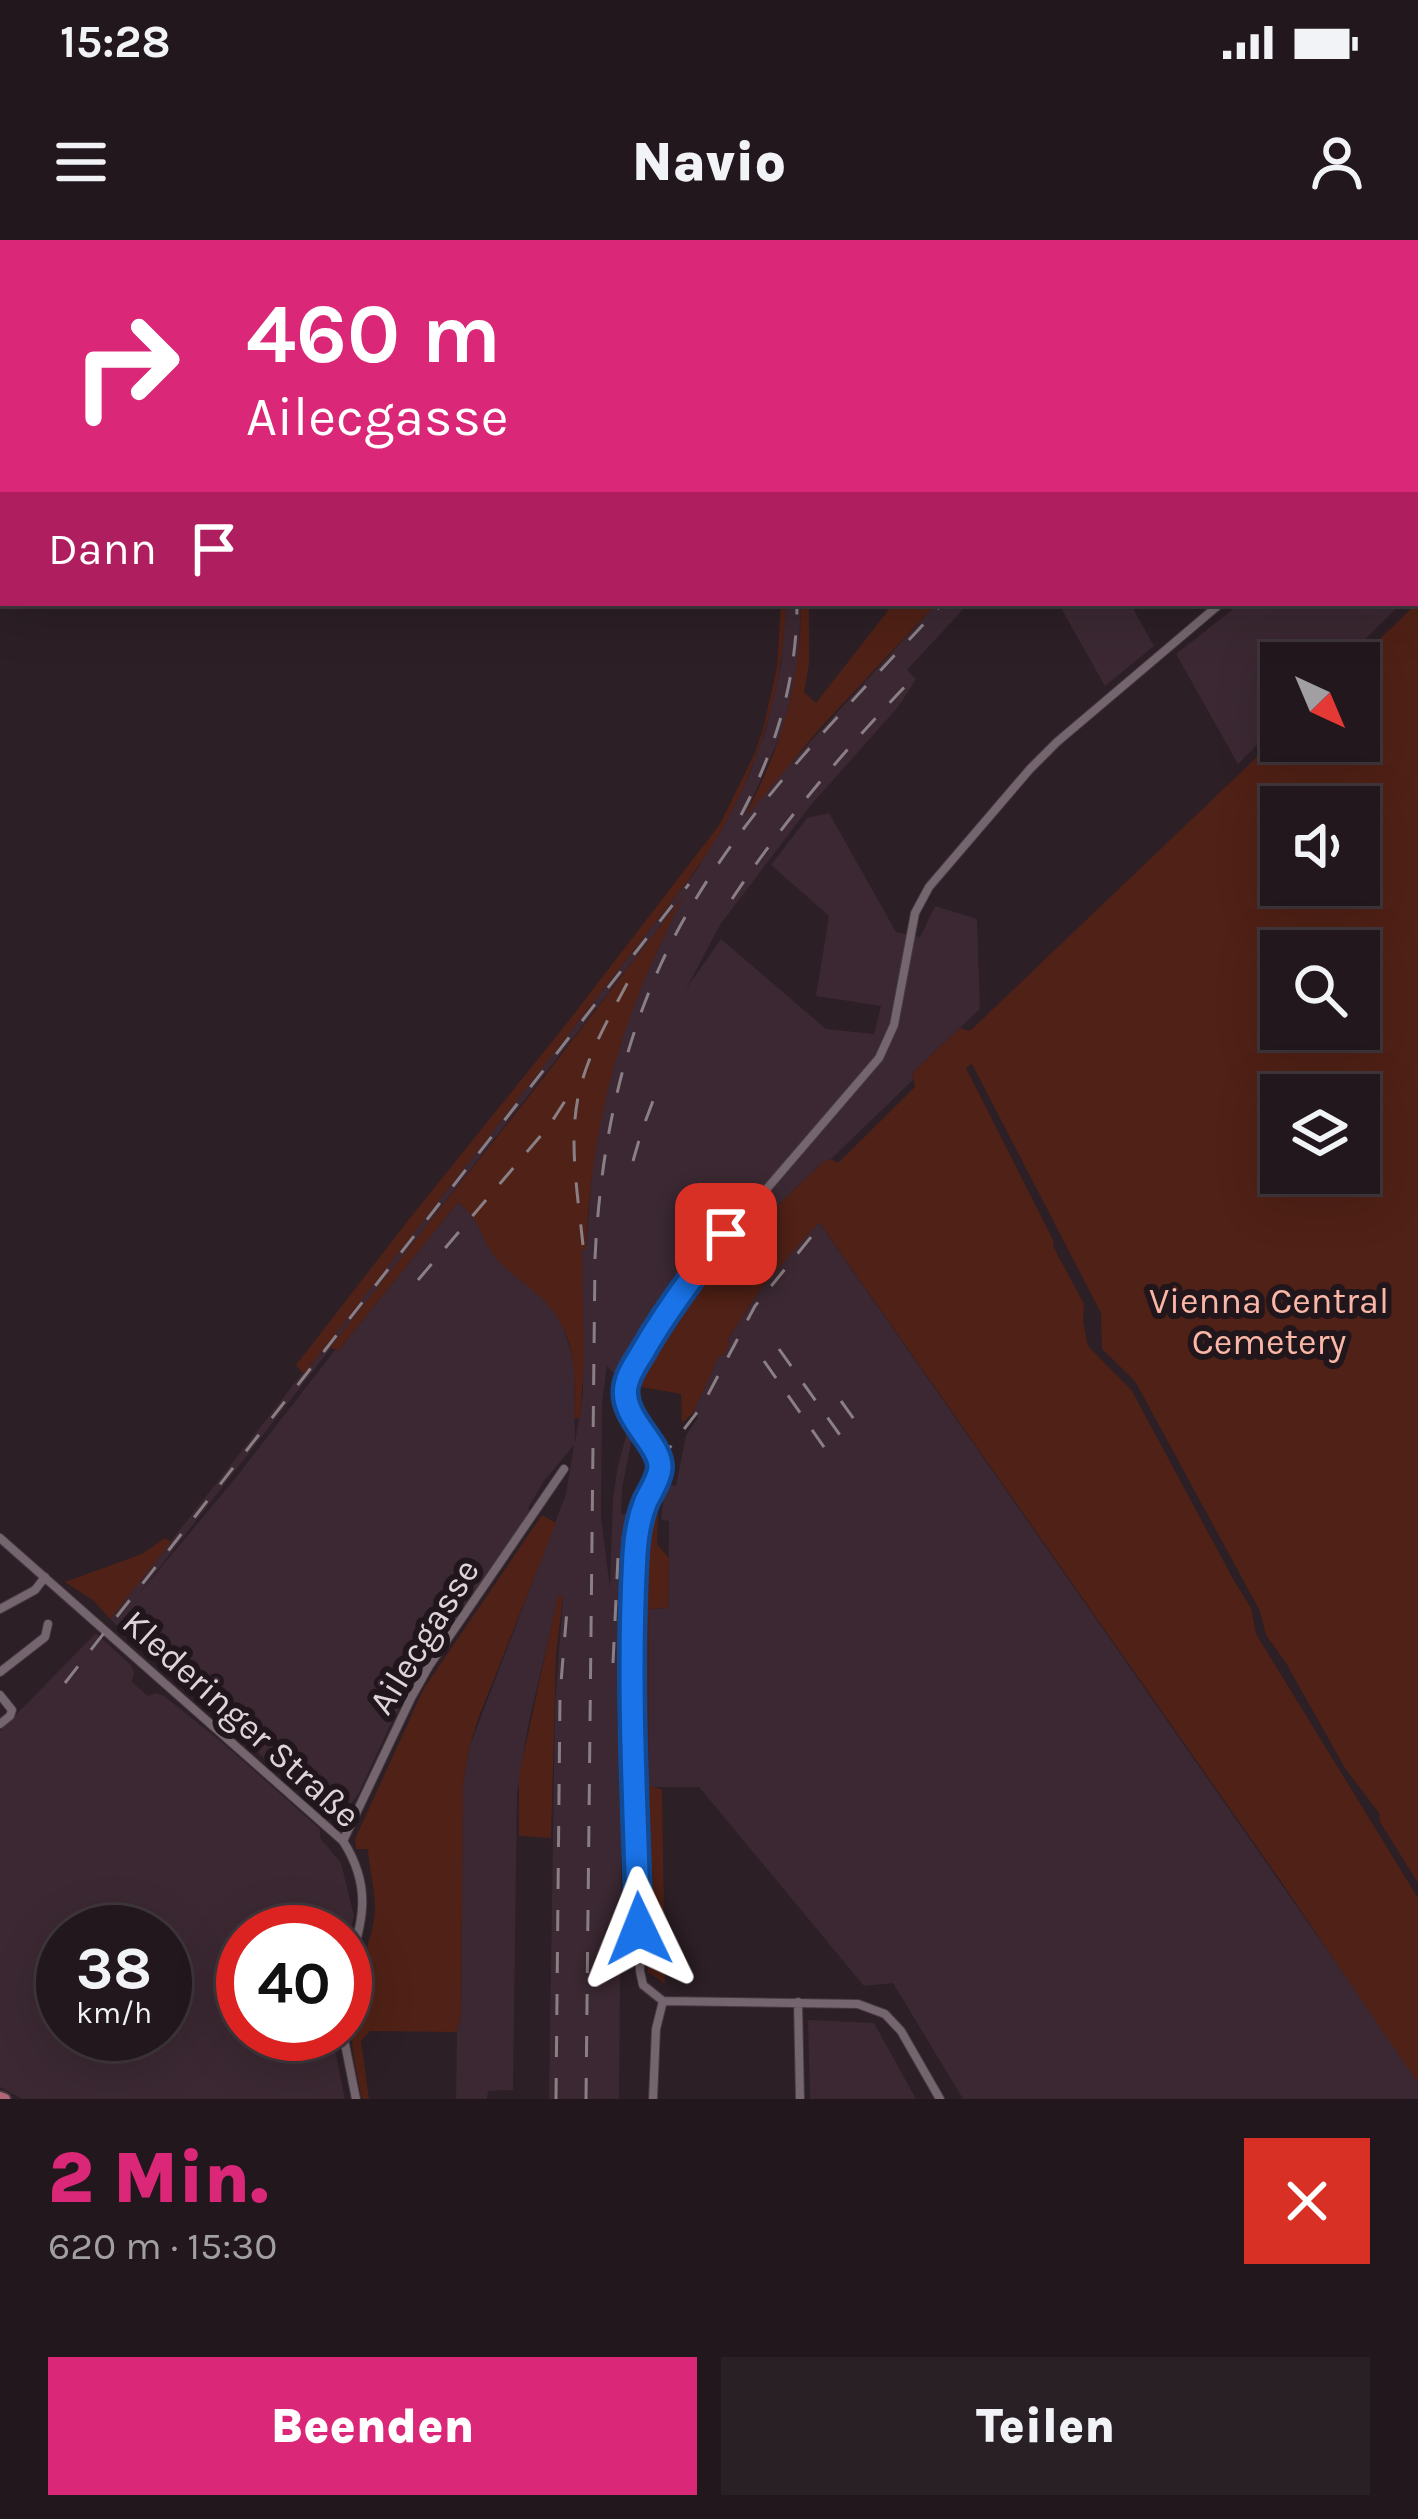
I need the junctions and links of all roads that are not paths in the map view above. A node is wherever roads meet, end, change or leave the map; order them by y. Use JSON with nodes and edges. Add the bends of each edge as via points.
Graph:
{"nodes":[{"id":1,"x":1217,"y":606,"type":"edge"},
{"id":2,"x":564,"y":1469,"type":"dead end"},
{"id":3,"x":0,"y":1538,"type":"edge"},
{"id":4,"x":45,"y":1577,"type":"junction"},
{"id":5,"x":0,"y":1609,"type":"edge"},
{"id":6,"x":48,"y":1624,"type":"dead end"},
{"id":7,"x":0,"y":1672,"type":"edge"},
{"id":8,"x":0,"y":1695,"type":"edge"},
{"id":9,"x":0,"y":1724,"type":"edge"},
{"id":10,"x":343,"y":1841,"type":"junction"},
{"id":11,"x":364,"y":1905,"type":"edge"},
{"id":12,"x":663,"y":2001,"type":"junction"},
{"id":13,"x":798,"y":2002,"type":"junction"},
{"id":14,"x":348,"y":2061,"type":"edge"},
{"id":15,"x":356,"y":2099,"type":"edge"},
{"id":16,"x":652,"y":2099,"type":"edge"},
{"id":17,"x":800,"y":2099,"type":"edge"},
{"id":18,"x":940,"y":2099,"type":"edge"}],
"edges":[{"from":1,"to":12,"type":"street","via":[[1057,742],[929,886],[879,1058],[691,1277],[626,1380],[634,1420],[660,1460],[638,1529],[631,1676],[640,1971]]},
{"from":2,"to":10,"type":"street","name":"Ailecgasse","via":[[429,1666]]},
{"from":3,"to":4,"type":"street","name":"Klederinger Straße"},
{"from":4,"to":5,"type":"street"},
{"from":4,"to":10,"type":"street","name":"Klederinger Straße"},
{"from":6,"to":7,"type":"street","via":[[45,1637]]},
{"from":8,"to":9,"type":"street","via":[[12,1711]]},
{"from":10,"to":11,"type":"street","name":"Klederinger Straße"},
{"from":12,"to":13,"type":"street"},
{"from":12,"to":16,"type":"street"},
{"from":13,"to":17,"type":"street"},
{"from":13,"to":18,"type":"street","via":[[858,2004],[885,2014]]},
{"from":14,"to":15,"type":"street"}]}
